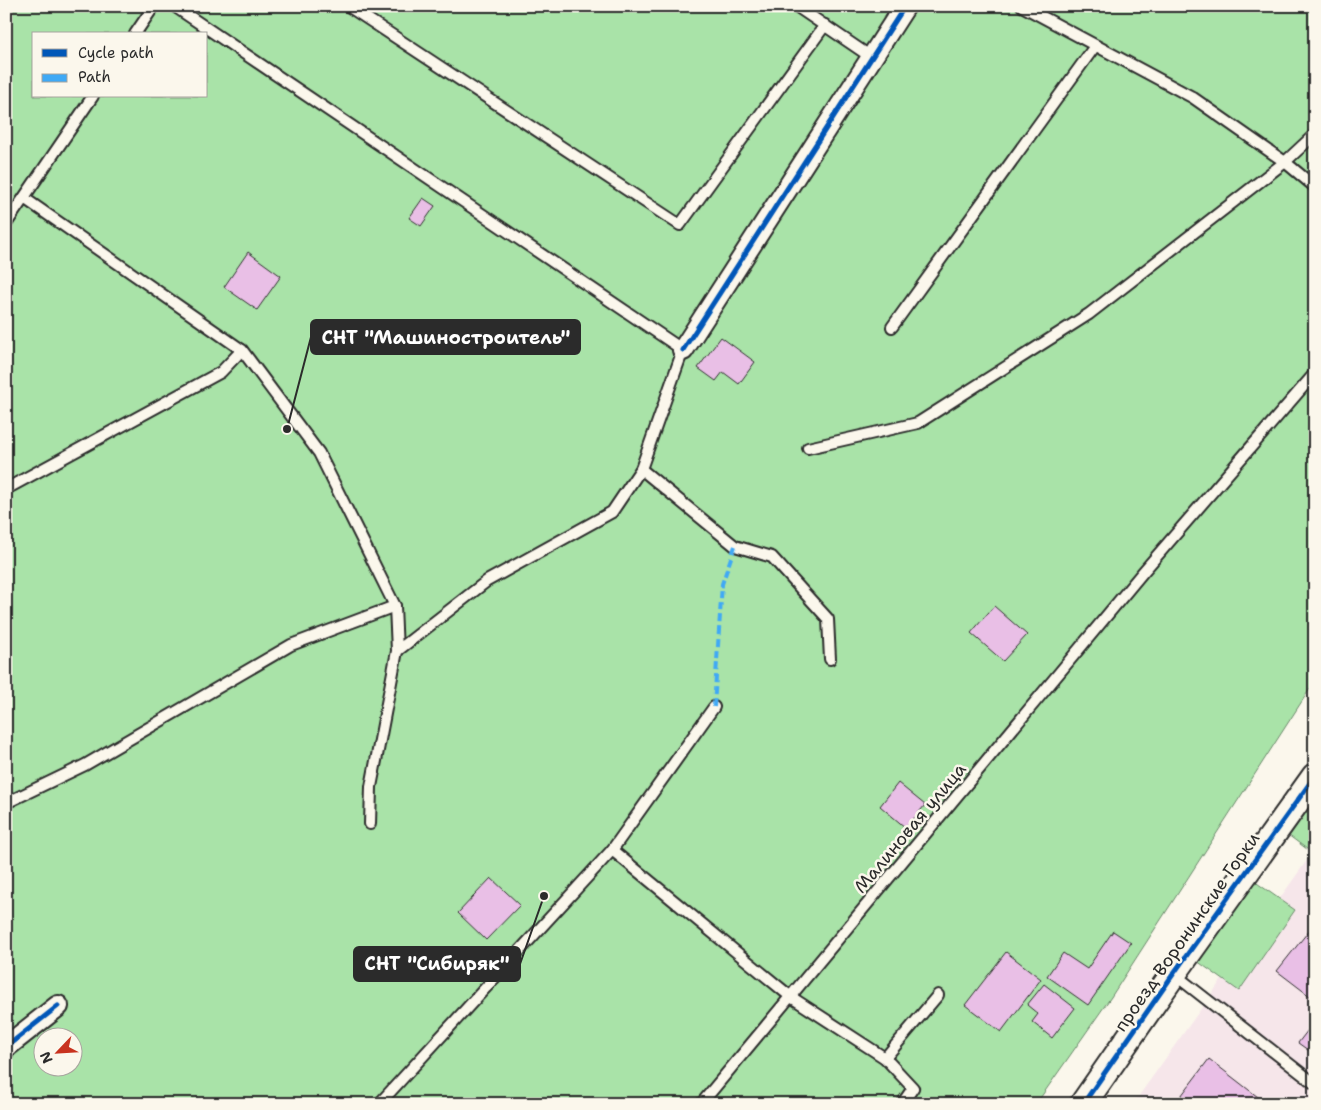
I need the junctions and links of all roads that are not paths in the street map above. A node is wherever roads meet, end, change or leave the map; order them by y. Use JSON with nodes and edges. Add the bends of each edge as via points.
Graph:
{"nodes":[{"id":1,"x":154,"y":6,"type":"edge"},
{"id":2,"x":174,"y":6,"type":"edge"},
{"id":3,"x":348,"y":6,"type":"edge"},
{"id":4,"x":796,"y":6,"type":"edge"},
{"id":5,"x":905,"y":6,"type":"edge"},
{"id":6,"x":1022,"y":6,"type":"edge"},
{"id":7,"x":824,"y":26,"type":"junction"},
{"id":8,"x":136,"y":32,"type":"edge"},
{"id":9,"x":1095,"y":46,"type":"junction"},
{"id":10,"x":871,"y":57,"type":"junction"},
{"id":11,"x":91,"y":98,"type":"edge"},
{"id":12,"x":1315,"y":134,"type":"edge"},
{"id":13,"x":1285,"y":162,"type":"junction"},
{"id":14,"x":1315,"y":187,"type":"edge"},
{"id":15,"x":24,"y":198,"type":"junction"},
{"id":16,"x":6,"y":224,"type":"edge"},
{"id":17,"x":892,"y":328,"type":"dead end"},
{"id":18,"x":242,"y":350,"type":"junction"},
{"id":19,"x":683,"y":350,"type":"junction"},
{"id":20,"x":1315,"y":373,"type":"edge"},
{"id":21,"x":808,"y":448,"type":"dead end"},
{"id":22,"x":641,"y":469,"type":"junction"},
{"id":23,"x":6,"y":489,"type":"edge"},
{"id":24,"x":395,"y":606,"type":"junction"},
{"id":25,"x":397,"y":651,"type":"junction"},
{"id":26,"x":830,"y":659,"type":"dead end"},
{"id":27,"x":714,"y":708,"type":"dead end"},
{"id":28,"x":1315,"y":776,"type":"edge"},
{"id":29,"x":6,"y":802,"type":"edge"},
{"id":30,"x":370,"y":824,"type":"dead end"},
{"id":31,"x":612,"y":850,"type":"junction"},
{"id":32,"x":1174,"y":973,"type":"junction"},
{"id":33,"x":938,"y":995,"type":"dead end"},
{"id":34,"x":791,"y":997,"type":"junction"},
{"id":35,"x":58,"y":1006,"type":"dead end"},
{"id":36,"x":6,"y":1047,"type":"edge"},
{"id":37,"x":885,"y":1058,"type":"junction"},
{"id":38,"x":1315,"y":1084,"type":"edge"},
{"id":39,"x":379,"y":1104,"type":"edge"},
{"id":40,"x":701,"y":1104,"type":"edge"},
{"id":41,"x":902,"y":1104,"type":"edge"},
{"id":42,"x":1083,"y":1104,"type":"edge"}],
"edges":[{"from":1,"to":8,"type":"lane"},
{"from":2,"to":19,"type":"lane"},
{"from":3,"to":7,"type":"lane","via":[[680,225]]},
{"from":4,"to":7,"type":"lane"},
{"from":5,"to":10,"type":"street"},
{"from":6,"to":9,"type":"lane"},
{"from":7,"to":10,"type":"lane"},
{"from":9,"to":13,"type":"lane","via":[[1192,97]]},
{"from":9,"to":17,"type":"lane"},
{"from":10,"to":19,"type":"street"},
{"from":11,"to":15,"type":"lane"},
{"from":12,"to":13,"type":"lane"},
{"from":13,"to":14,"type":"lane"},
{"from":13,"to":21,"type":"lane","via":[[1090,314],[918,423]]},
{"from":15,"to":16,"type":"lane"},
{"from":15,"to":18,"type":"lane"},
{"from":18,"to":23,"type":"lane","via":[[221,372]]},
{"from":18,"to":24,"type":"lane","via":[[319,453]]},
{"from":19,"to":22,"type":"lane"},
{"from":20,"to":34,"type":"lane","name":"Малиновая улица","via":[[1143,572]]},
{"from":22,"to":25,"type":"lane","via":[[612,512],[487,581]]},
{"from":22,"to":26,"type":"lane","via":[[735,546],[772,557],[828,619]]},
{"from":24,"to":25,"type":"lane"},
{"from":24,"to":29,"type":"lane","via":[[291,645],[85,764]]},
{"from":25,"to":30,"type":"lane","via":[[371,787]]},
{"from":27,"to":31,"type":"lane"},
{"from":28,"to":32,"type":"street","name":"проезд Воронинские Горки"},
{"from":31,"to":34,"type":"lane"},
{"from":31,"to":39,"type":"lane"},
{"from":32,"to":38,"type":"lane"},
{"from":32,"to":42,"type":"street","name":"проезд Воронинские Горки"},
{"from":33,"to":37,"type":"lane"},
{"from":34,"to":37,"type":"lane"},
{"from":34,"to":40,"type":"lane","name":"Малиновая улица"},
{"from":35,"to":36,"type":"street"},
{"from":37,"to":41,"type":"lane","via":[[913,1088]]}]}
